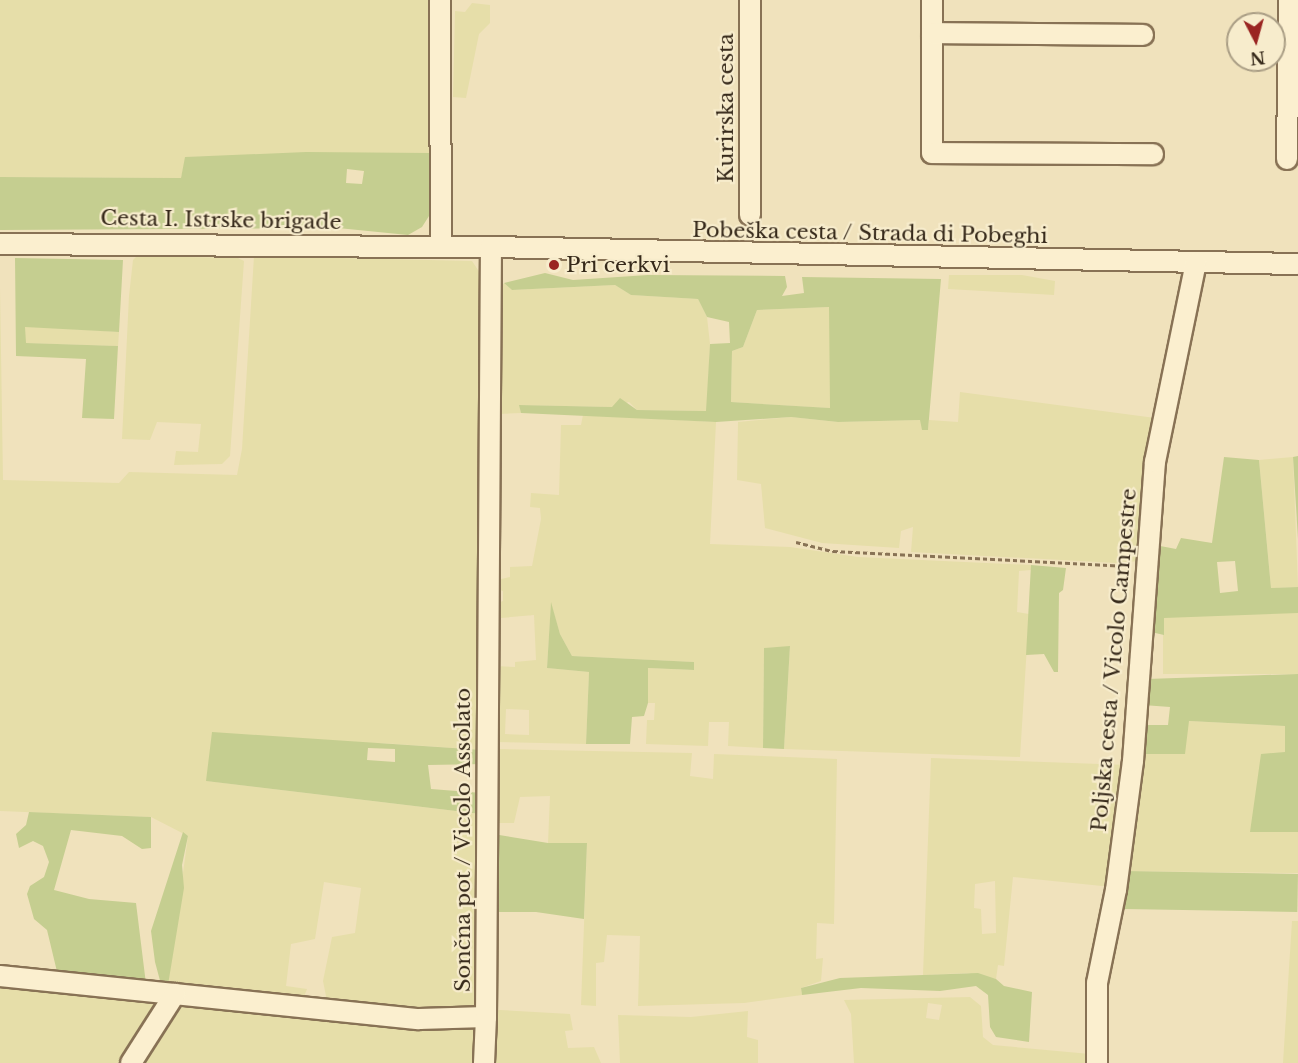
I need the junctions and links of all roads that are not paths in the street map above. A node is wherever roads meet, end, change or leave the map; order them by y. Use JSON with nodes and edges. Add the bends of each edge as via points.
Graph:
{"nodes":[{"id":1,"x":440,"y":0,"type":"edge"},
{"id":2,"x":750,"y":0,"type":"edge"},
{"id":3,"x":932,"y":0,"type":"edge"},
{"id":4,"x":1288,"y":0,"type":"edge"},
{"id":5,"x":932,"y":33,"type":"junction"},
{"id":6,"x":1143,"y":35,"type":"dead end"},
{"id":7,"x":1153,"y":154,"type":"dead end"},
{"id":8,"x":1287,"y":159,"type":"dead end"},
{"id":9,"x":750,"y":215,"type":"dead end"},
{"id":10,"x":0,"y":244,"type":"edge"},
{"id":11,"x":441,"y":246,"type":"junction"},
{"id":12,"x":491,"y":247,"type":"junction"},
{"id":13,"x":1197,"y":263,"type":"junction"},
{"id":14,"x":1298,"y":264,"type":"edge"},
{"id":15,"x":0,"y":976,"type":"edge"},
{"id":16,"x":175,"y":994,"type":"junction"},
{"id":17,"x":486,"y":1017,"type":"junction"},
{"id":18,"x":130,"y":1063,"type":"edge"},
{"id":19,"x":484,"y":1063,"type":"edge"},
{"id":20,"x":1097,"y":1063,"type":"edge"}],
"edges":[{"from":1,"to":11,"type":"street"},
{"from":2,"to":9,"type":"street","name":"Kurirska cesta"},
{"from":3,"to":5,"type":"street"},
{"from":4,"to":8,"type":"street"},
{"from":5,"to":6,"type":"street"},
{"from":5,"to":7,"type":"street","via":[[932,153]]},
{"from":10,"to":11,"type":"street","name":"Cesta I. Istrske brigade"},
{"from":11,"to":12,"type":"street","name":"Pobeška cesta / Strada di Pobeghi"},
{"from":12,"to":13,"type":"street","name":"Pobeška cesta / Strada di Pobeghi"},
{"from":12,"to":17,"type":"street","name":"Sončna pot / Vicolo Assolato"},
{"from":13,"to":14,"type":"street","name":"Pobeška cesta / Strada di Pobeghi"},
{"from":13,"to":20,"type":"street","name":"Poljska cesta / Vicolo Campestre","via":[[1162,415],[1133,761],[1116,890],[1097,983]]},
{"from":15,"to":16,"type":"street","name":"Sončna pot / Vicolo Assolato"},
{"from":16,"to":17,"type":"street","name":"Sončna pot / Vicolo Assolato","via":[[419,1019]]},
{"from":16,"to":18,"type":"street"},
{"from":17,"to":19,"type":"street"}]}
